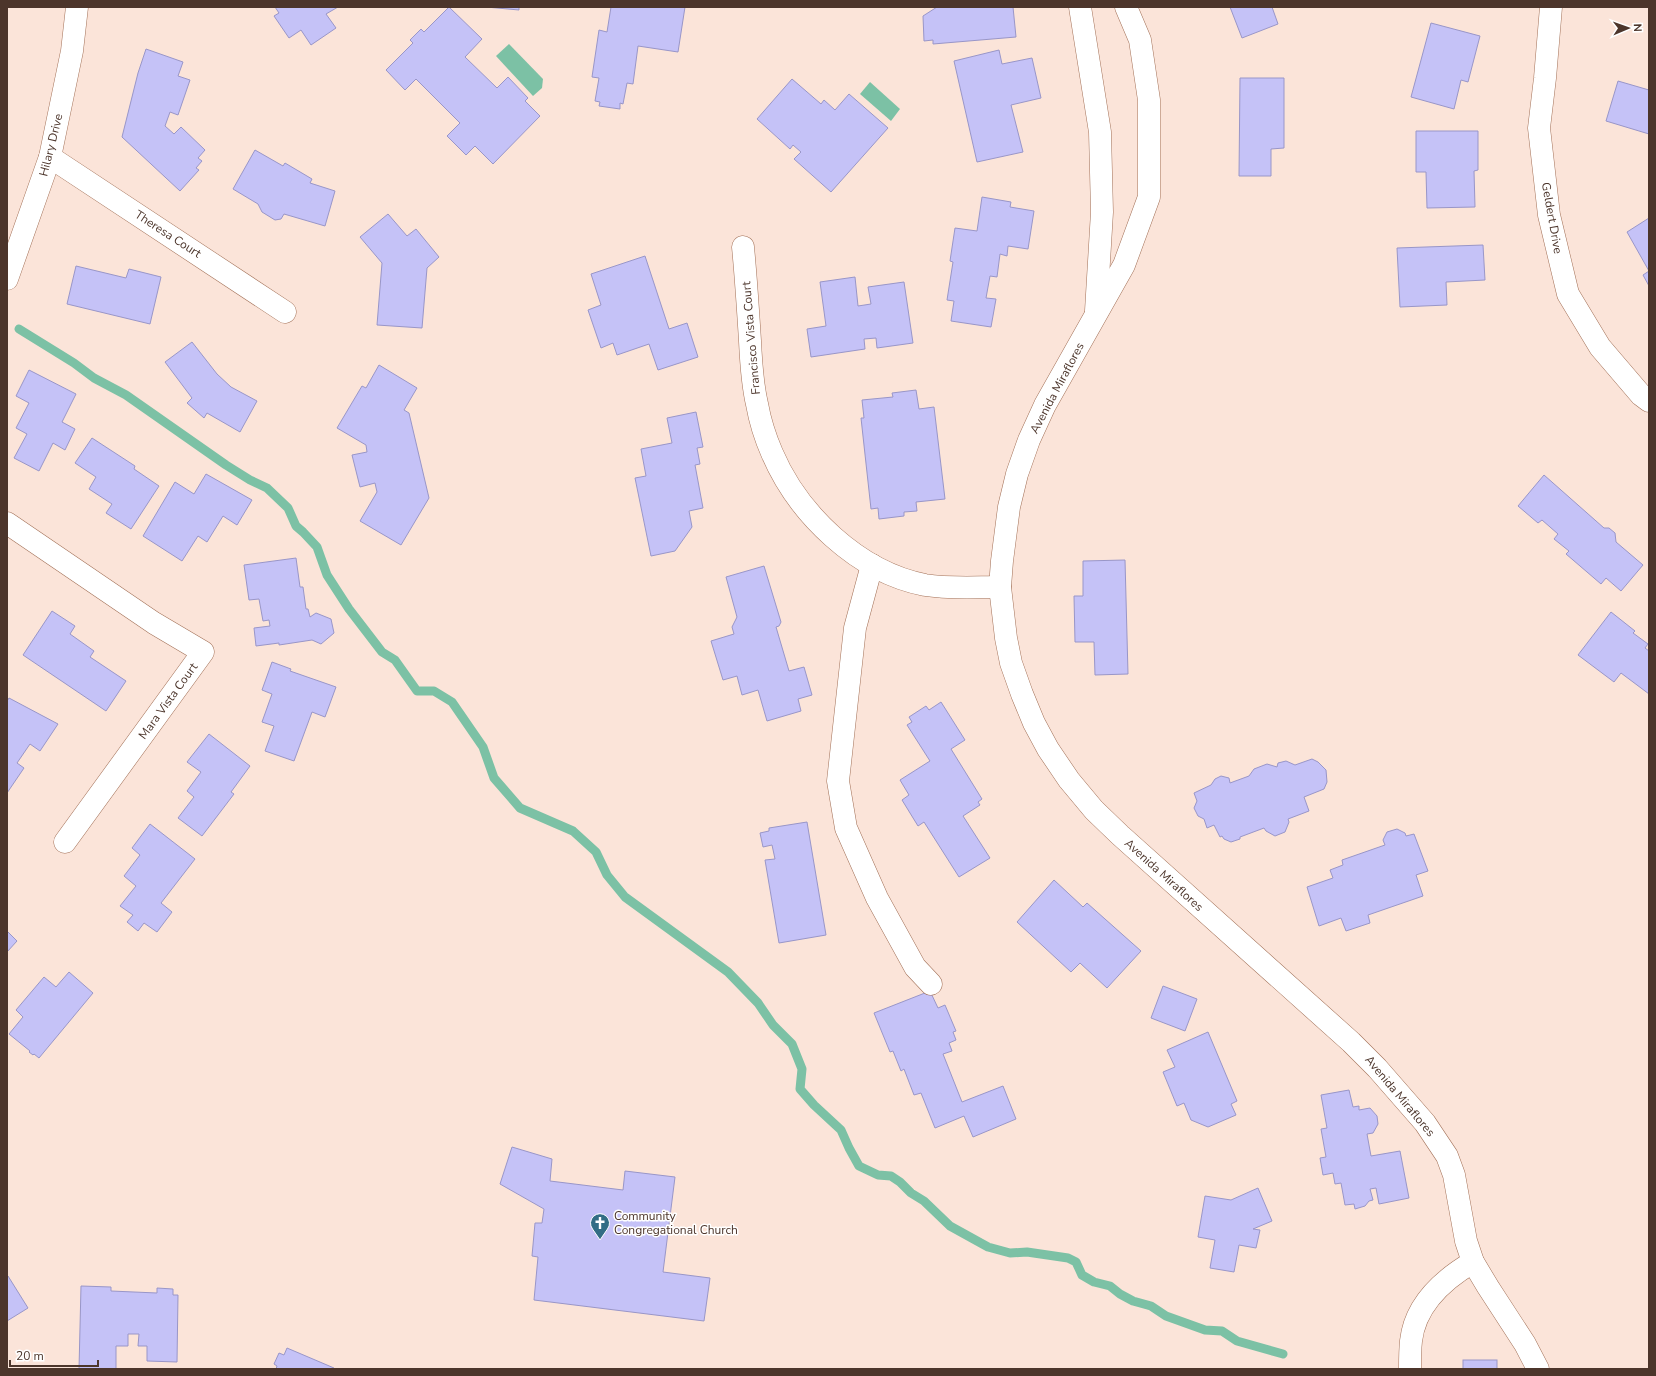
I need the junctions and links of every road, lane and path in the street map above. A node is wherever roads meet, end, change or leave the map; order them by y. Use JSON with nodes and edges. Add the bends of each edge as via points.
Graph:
{"nodes":[{"id":1,"x":77,"y":7,"type":"edge"},
{"id":2,"x":1080,"y":7,"type":"edge"},
{"id":3,"x":1126,"y":7,"type":"edge"},
{"id":4,"x":1551,"y":7,"type":"edge"},
{"id":5,"x":50,"y":157,"type":"junction"},
{"id":6,"x":743,"y":247,"type":"dead end"},
{"id":7,"x":7,"y":279,"type":"edge"},
{"id":8,"x":285,"y":312,"type":"dead end"},
{"id":9,"x":1096,"y":316,"type":"junction"},
{"id":10,"x":1649,"y":402,"type":"edge"},
{"id":11,"x":7,"y":523,"type":"edge"},
{"id":12,"x":872,"y":565,"type":"junction"},
{"id":13,"x":1000,"y":587,"type":"junction"},
{"id":14,"x":65,"y":842,"type":"dead end"},
{"id":15,"x":931,"y":984,"type":"dead end"},
{"id":16,"x":1473,"y":1262,"type":"junction"},
{"id":17,"x":1538,"y":1368,"type":"edge"},
{"id":18,"x":1410,"y":1369,"type":"edge"}],
"edges":[{"from":1,"to":5,"type":"street","name":"Hilary Drive","via":[[72,51]]},
{"from":2,"to":9,"type":"street","name":"Avenida Miraflores","via":[[1100,132],[1102,212]]},
{"from":3,"to":9,"type":"street","name":"Avenida Miraflores","via":[[1140,40],[1149,100],[1148,197],[1124,265]]},
{"from":4,"to":10,"type":"street","name":"Geldert Drive","via":[[1539,128],[1549,215],[1566,287],[1600,346]]},
{"from":5,"to":7,"type":"street","name":"Hilary Drive"},
{"from":5,"to":8,"type":"street","name":"Theresa Court"},
{"from":6,"to":12,"type":"street","name":"Francisco Vista Court","via":[[752,377],[763,430],[772,454],[790,486],[811,514],[843,545]]},
{"from":9,"to":13,"type":"street","name":"Avenida Miraflores","via":[[1045,405],[1024,454],[1009,507]]},
{"from":11,"to":14,"type":"street","name":"Mara Vista Court","via":[[154,623],[203,652]]},
{"from":12,"to":13,"type":"street","name":"Francisco Vista Court","via":[[925,585]]},
{"from":12,"to":15,"type":"street","via":[[855,628],[838,781],[846,828],[877,898],[916,967]]},
{"from":13,"to":16,"type":"street","name":"Avenida Miraflores","via":[[1006,638],[1022,694],[1048,749],[1069,780],[1094,810],[1120,835],[1352,1042],[1425,1123],[1447,1156],[1454,1175],[1466,1241]]},
{"from":16,"to":17,"type":"street","name":"Avenida Miraflores"},
{"from":16,"to":18,"type":"street","via":[[1443,1283],[1422,1310],[1411,1341]]}]}
